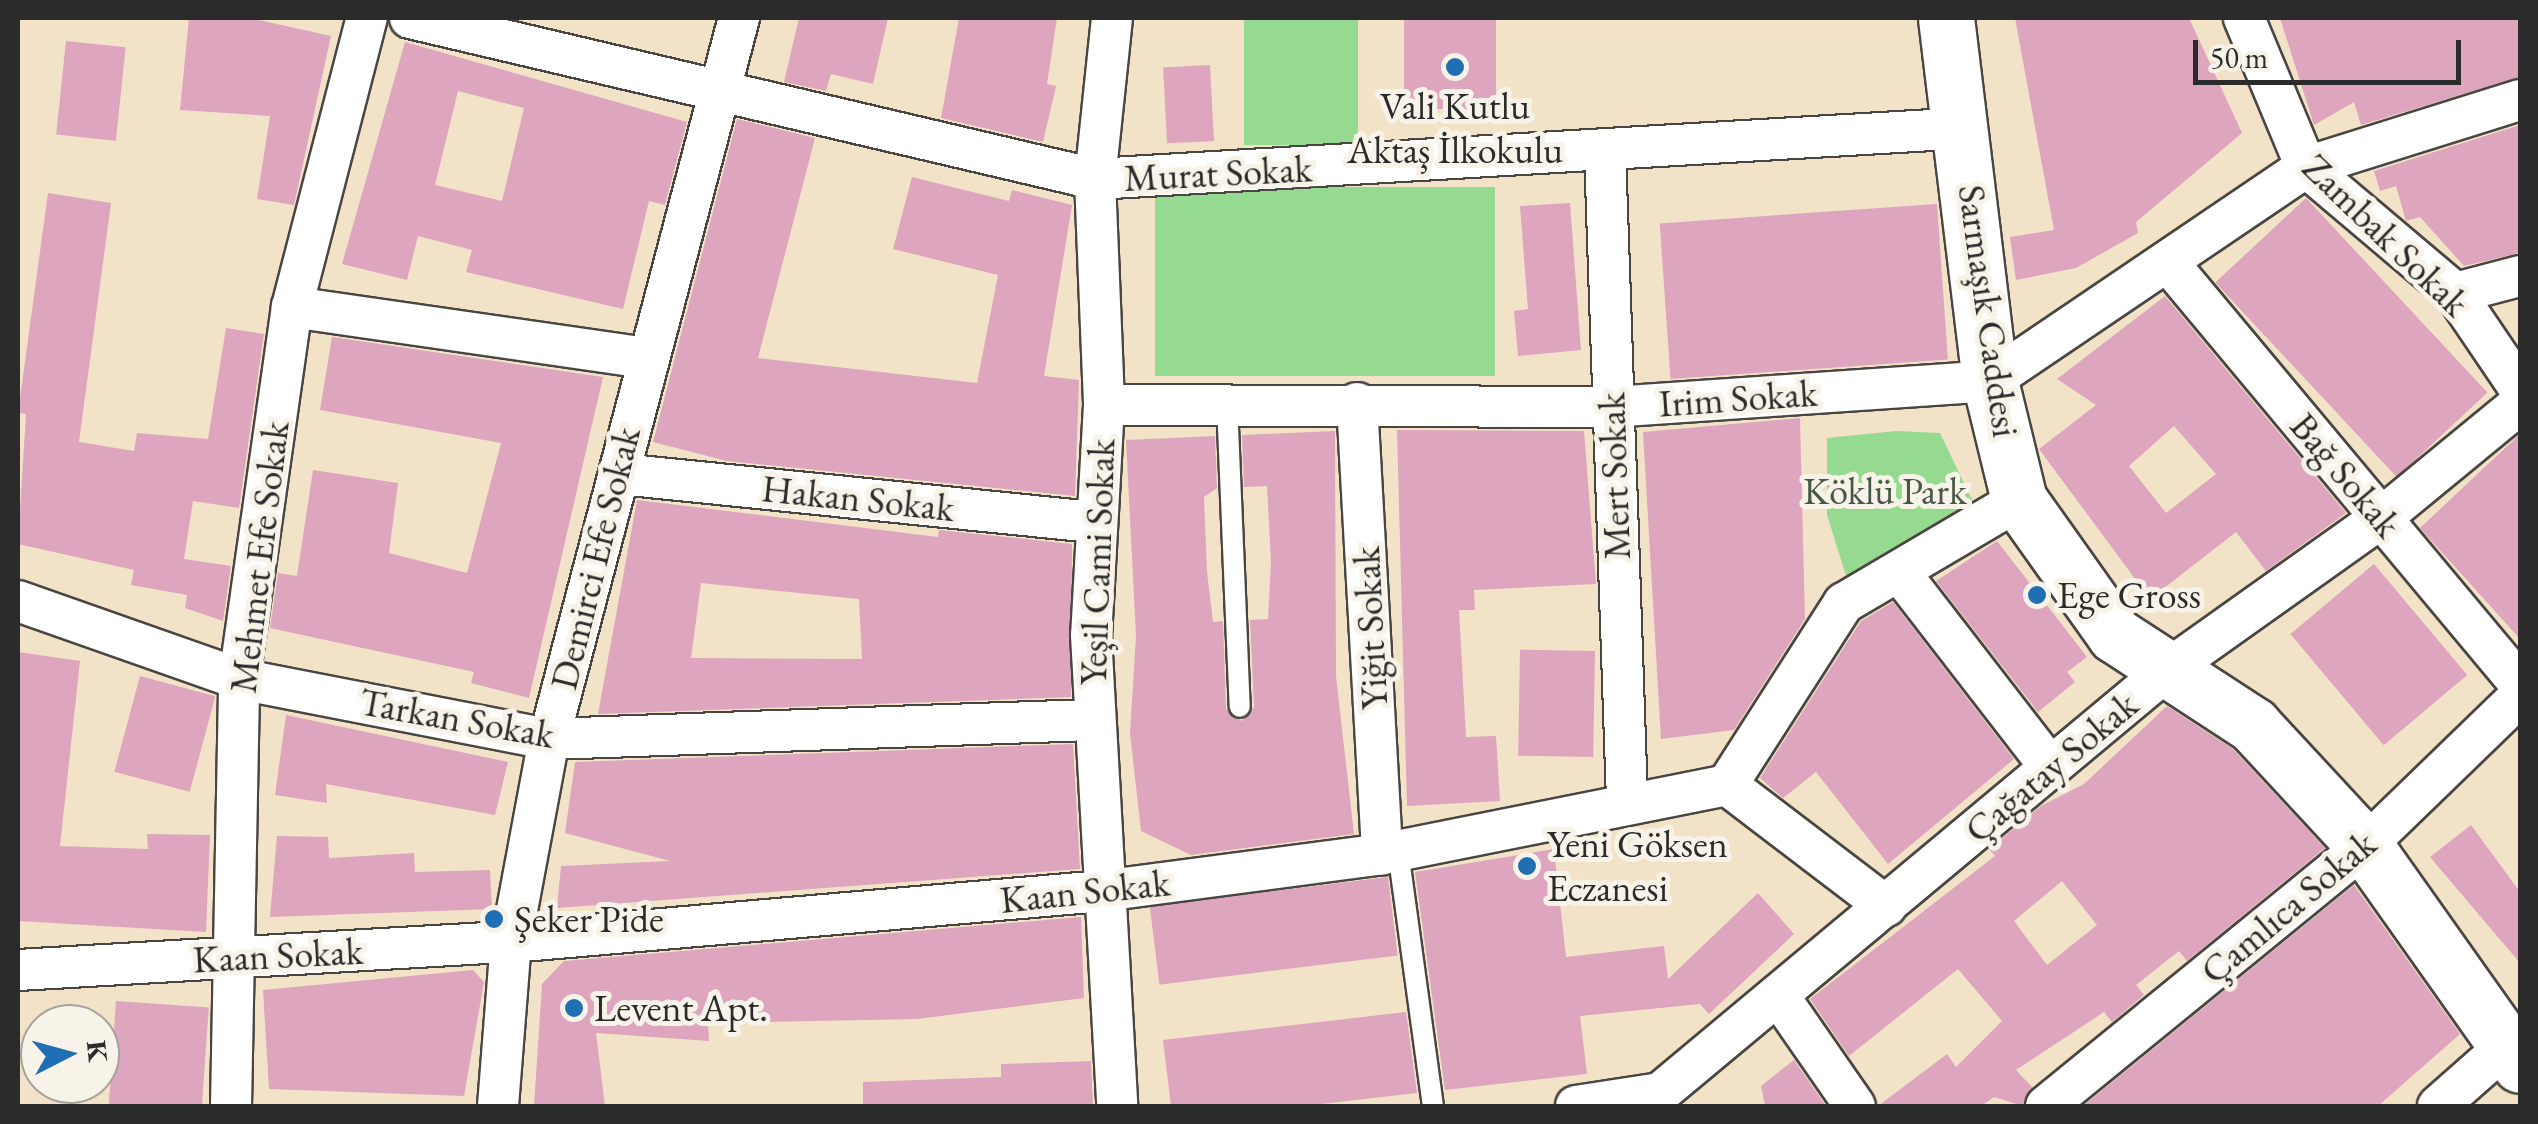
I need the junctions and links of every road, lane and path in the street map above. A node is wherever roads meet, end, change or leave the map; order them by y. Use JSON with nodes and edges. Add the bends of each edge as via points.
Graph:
{"nodes":[{"id":1,"x":367,"y":18,"type":"edge"},
{"id":2,"x":410,"y":18,"type":"edge"},
{"id":3,"x":739,"y":18,"type":"edge"},
{"id":4,"x":1112,"y":18,"type":"edge"},
{"id":5,"x":1946,"y":18,"type":"edge"},
{"id":6,"x":2244,"y":18,"type":"edge"},
{"id":7,"x":719,"y":92,"type":"junction"},
{"id":8,"x":2520,"y":100,"type":"edge"},
{"id":9,"x":1966,"y":128,"type":"junction"},
{"id":10,"x":1605,"y":150,"type":"junction"},
{"id":11,"x":2306,"y":168,"type":"junction"},
{"id":12,"x":1095,"y":180,"type":"junction"},
{"id":13,"x":2171,"y":266,"type":"junction"},
{"id":14,"x":2520,"y":276,"type":"edge"},
{"id":15,"x":2455,"y":293,"type":"junction"},
{"id":16,"x":292,"y":308,"type":"junction"},
{"id":17,"x":644,"y":358,"type":"junction"},
{"id":18,"x":1990,"y":381,"type":"junction"},
{"id":19,"x":2520,"y":389,"type":"edge"},
{"id":20,"x":1104,"y":404,"type":"junction"},
{"id":21,"x":1227,"y":404,"type":"junction"},
{"id":22,"x":1357,"y":404,"type":"junction"},
{"id":23,"x":2520,"y":404,"type":"edge"},
{"id":24,"x":1611,"y":407,"type":"junction"},
{"id":25,"x":620,"y":474,"type":"junction"},
{"id":26,"x":2019,"y":500,"type":"junction"},
{"id":27,"x":2381,"y":518,"type":"junction"},
{"id":28,"x":1096,"y":522,"type":"junction"},
{"id":29,"x":1901,"y":574,"type":"junction"},
{"id":30,"x":18,"y":601,"type":"edge"},
{"id":31,"x":2167,"y":670,"type":"junction"},
{"id":32,"x":239,"y":679,"type":"junction"},
{"id":33,"x":2520,"y":684,"type":"edge"},
{"id":34,"x":2520,"y":696,"type":"edge"},
{"id":35,"x":1240,"y":707,"type":"dead end"},
{"id":36,"x":1092,"y":720,"type":"junction"},
{"id":37,"x":548,"y":739,"type":"junction"},
{"id":38,"x":2051,"y":768,"type":"junction"},
{"id":39,"x":1727,"y":785,"type":"junction"},
{"id":40,"x":1627,"y":801,"type":"junction"},
{"id":41,"x":2365,"y":846,"type":"junction"},
{"id":42,"x":1390,"y":852,"type":"junction"},
{"id":43,"x":1102,"y":892,"type":"junction"},
{"id":44,"x":1886,"y":906,"type":"junction"},
{"id":45,"x":512,"y":942,"type":"junction"},
{"id":46,"x":233,"y":957,"type":"junction"},
{"id":47,"x":18,"y":970,"type":"edge"},
{"id":48,"x":1778,"y":995,"type":"junction"},
{"id":49,"x":2513,"y":1056,"type":"edge"},
{"id":50,"x":231,"y":1106,"type":"edge"},
{"id":51,"x":498,"y":1106,"type":"edge"},
{"id":52,"x":1117,"y":1106,"type":"edge"},
{"id":53,"x":1432,"y":1106,"type":"edge"},
{"id":54,"x":1576,"y":1106,"type":"edge"},
{"id":55,"x":1855,"y":1106,"type":"edge"},
{"id":56,"x":2046,"y":1106,"type":"edge"},
{"id":57,"x":2438,"y":1106,"type":"edge"}],
"edges":[{"from":1,"to":16,"type":"street","name":"Mehmet Efe Sokak"},
{"from":2,"to":7,"type":"street","name":"Murat Sokak"},
{"from":3,"to":7,"type":"street","name":"Demirci Efe Sokak"},
{"from":4,"to":12,"type":"street","name":"Yeşil Cami Sokak"},
{"from":5,"to":9,"type":"main road","name":"Sarmaşık Caddesi"},
{"from":6,"to":11,"type":"street","name":"Zambak Sokak"},
{"from":7,"to":12,"type":"street","name":"Murat Sokak"},
{"from":7,"to":17,"type":"street","name":"Demirci Efe Sokak"},
{"from":8,"to":11,"type":"street","name":"Irim Sokak"},
{"from":9,"to":10,"type":"street","name":"Murat Sokak"},
{"from":9,"to":18,"type":"main road","name":"Sarmaşık Caddesi"},
{"from":10,"to":12,"type":"street","name":"Murat Sokak"},
{"from":10,"to":24,"type":"street","name":"Mert Sokak"},
{"from":11,"to":13,"type":"street","name":"Irim Sokak"},
{"from":11,"to":15,"type":"street","name":"Zambak Sokak"},
{"from":12,"to":20,"type":"street","name":"Yeşil Cami Sokak"},
{"from":13,"to":18,"type":"street","name":"Irim Sokak"},
{"from":13,"to":27,"type":"street","name":"Bağ Sokak"},
{"from":14,"to":15,"type":"street"},
{"from":15,"to":19,"type":"street","name":"Zambak Sokak"},
{"from":16,"to":17,"type":"street"},
{"from":16,"to":32,"type":"street","name":"Mehmet Efe Sokak"},
{"from":17,"to":25,"type":"street","name":"Demirci Efe Sokak"},
{"from":18,"to":24,"type":"street","name":"Irim Sokak"},
{"from":18,"to":26,"type":"main road","name":"Sarmaşık Caddesi"},
{"from":20,"to":21,"type":"street","name":"Irim Sokak"},
{"from":20,"to":28,"type":"street","name":"Yeşil Cami Sokak"},
{"from":21,"to":22,"type":"street","name":"Irim Sokak"},
{"from":21,"to":35,"type":"lane"},
{"from":22,"to":24,"type":"street","name":"Irim Sokak"},
{"from":22,"to":42,"type":"street","name":"Yiğit Sokak"},
{"from":23,"to":27,"type":"street","name":"Çağatay Sokak"},
{"from":24,"to":40,"type":"street","name":"Mert Sokak"},
{"from":25,"to":28,"type":"street","name":"Hakan Sokak"},
{"from":25,"to":37,"type":"street","name":"Demirci Efe Sokak"},
{"from":26,"to":29,"type":"street"},
{"from":26,"to":31,"type":"main road","name":"Sarmaşık Caddesi","via":[[2115,635]]},
{"from":27,"to":31,"type":"street","name":"Çağatay Sokak"},
{"from":27,"to":33,"type":"street","name":"Bağ Sokak"},
{"from":28,"to":36,"type":"street","name":"Yeşil Cami Sokak"},
{"from":29,"to":38,"type":"street"},
{"from":29,"to":39,"type":"street","via":[[1844,603]]},
{"from":30,"to":32,"type":"street","name":"Tarkan Sokak"},
{"from":31,"to":38,"type":"street","name":"Çağatay Sokak"},
{"from":31,"to":41,"type":"main road","name":"Sarmaşık Caddesi","via":[[2254,725]]},
{"from":32,"to":37,"type":"street","name":"Tarkan Sokak"},
{"from":32,"to":46,"type":"street","name":"Mehmet Efe Sokak"},
{"from":34,"to":41,"type":"street","name":"Çamlıca Sokak"},
{"from":36,"to":37,"type":"street","name":"Tarkan Sokak"},
{"from":36,"to":43,"type":"street","name":"Yeşil Cami Sokak"},
{"from":37,"to":45,"type":"street","name":"Demirci Efe Sokak"},
{"from":38,"to":44,"type":"street","name":"Çağatay Sokak"},
{"from":39,"to":40,"type":"street","name":"Kaan Sokak"},
{"from":39,"to":44,"type":"street"},
{"from":40,"to":42,"type":"street","name":"Kaan Sokak"},
{"from":41,"to":49,"type":"main road","name":"Sarmaşık Caddesi"},
{"from":41,"to":56,"type":"street","name":"Çamlıca Sokak"},
{"from":42,"to":43,"type":"street","name":"Kaan Sokak"},
{"from":42,"to":53,"type":"lane"},
{"from":43,"to":45,"type":"street","name":"Kaan Sokak"},
{"from":43,"to":52,"type":"street","name":"Yeşil Cami Sokak"},
{"from":44,"to":48,"type":"street","name":"Çağatay Sokak"},
{"from":45,"to":46,"type":"street","name":"Kaan Sokak"},
{"from":45,"to":51,"type":"street","name":"Demirci Efe Sokak"},
{"from":46,"to":47,"type":"street","name":"Kaan Sokak"},
{"from":46,"to":50,"type":"street","name":"Mehmet Efe Sokak"},
{"from":48,"to":54,"type":"street","name":"Çağatay Sokak","via":[[1660,1093]]},
{"from":48,"to":55,"type":"street"},
{"from":49,"to":57,"type":"street"}]}
